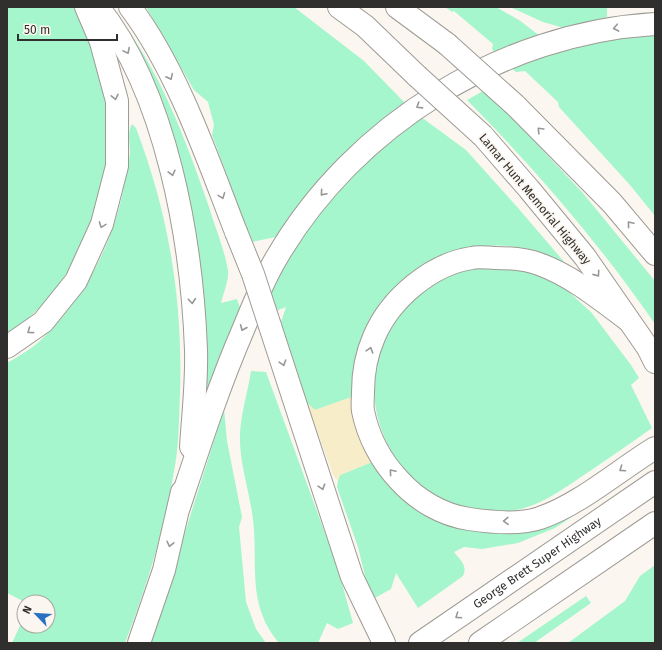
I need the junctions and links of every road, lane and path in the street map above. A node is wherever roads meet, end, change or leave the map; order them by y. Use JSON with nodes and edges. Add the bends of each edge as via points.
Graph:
{"nodes":[{"id":1,"x":86,"y":7,"type":"edge"},
{"id":2,"x":98,"y":7,"type":"edge"},
{"id":3,"x":130,"y":7,"type":"edge"},
{"id":4,"x":339,"y":7,"type":"edge"},
{"id":5,"x":397,"y":7,"type":"edge"},
{"id":6,"x":655,"y":24,"type":"edge"},
{"id":7,"x":655,"y":254,"type":"edge"},
{"id":8,"x":628,"y":320,"type":"junction"},
{"id":9,"x":7,"y":347,"type":"edge"},
{"id":10,"x":655,"y":362,"type":"edge"},
{"id":11,"x":655,"y":448,"type":"edge"},
{"id":12,"x":655,"y":482,"type":"edge"},
{"id":13,"x":179,"y":506,"type":"junction"},
{"id":14,"x":655,"y":523,"type":"edge"},
{"id":15,"x":139,"y":643,"type":"edge"},
{"id":16,"x":384,"y":643,"type":"edge"},
{"id":17,"x":420,"y":643,"type":"edge"},
{"id":18,"x":480,"y":643,"type":"edge"}],
"edges":[{"from":1,"to":9,"type":"highway","one_way":true,"via":[[101,42],[117,101],[117,166],[102,224],[76,281],[43,322]]},
{"from":2,"to":13,"type":"highway","one_way":true,"via":[[129,55],[151,107],[179,201],[188,256],[196,350],[190,452]]},
{"from":3,"to":16,"type":"highway","one_way":true,"bridge":true,"via":[[157,50],[184,104],[253,274],[342,550],[365,606]]},
{"from":4,"to":8,"type":"highway","name":"Lamar Hunt Memorial Highway","one_way":true,"bridge":true,"via":[[365,26],[483,136],[585,257]]},
{"from":7,"to":5,"type":"highway","one_way":true,"bridge":true,"via":[[612,203],[515,104],[447,44]]},
{"from":6,"to":13,"type":"highway","one_way":true,"via":[[630,25],[566,38],[503,60],[408,113],[366,147],[303,216],[276,259],[229,362]]},
{"from":8,"to":10,"type":"highway","name":"Lamar Hunt Memorial Highway"},
{"from":11,"to":8,"type":"highway","one_way":true,"via":[[565,508],[538,519],[495,522],[473,520],[455,517],[434,508],[407,490],[388,468],[371,437],[363,410],[363,372],[374,337],[392,308],[413,286],[444,267],[472,258],[505,258],[538,264],[576,282]]},
{"from":12,"to":17,"type":"highway","name":"George Brett Super Highway","one_way":true},
{"from":13,"to":15,"type":"highway","one_way":true,"via":[[164,570]]},
{"from":14,"to":18,"type":"highway"}]}
